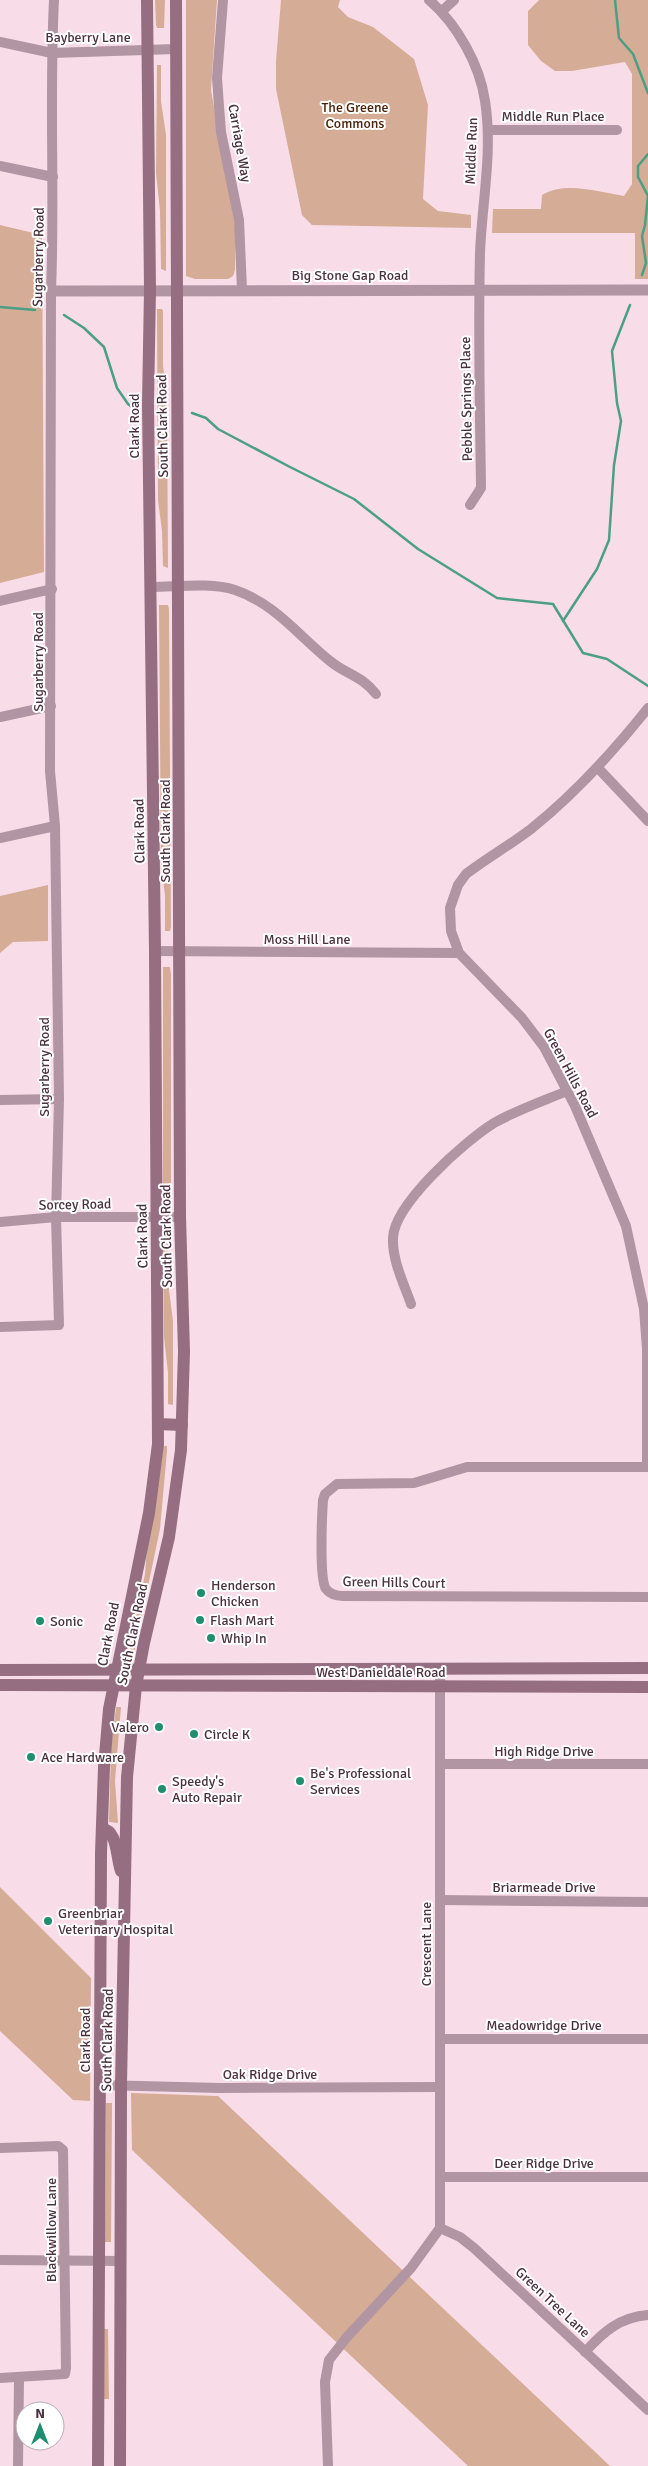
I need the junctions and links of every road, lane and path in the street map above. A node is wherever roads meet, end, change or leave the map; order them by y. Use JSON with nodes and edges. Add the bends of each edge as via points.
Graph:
{"nodes":[{"id":1,"x":54,"y":0,"type":"edge"},
{"id":2,"x":147,"y":0,"type":"edge"},
{"id":3,"x":176,"y":0,"type":"edge"},
{"id":4,"x":223,"y":0,"type":"edge"},
{"id":5,"x":429,"y":0,"type":"edge"},
{"id":6,"x":454,"y":0,"type":"edge"},
{"id":7,"x":442,"y":11,"type":"junction"},
{"id":8,"x":0,"y":42,"type":"edge"},
{"id":9,"x":176,"y":49,"type":"junction"},
{"id":10,"x":147,"y":50,"type":"junction"},
{"id":11,"x":52,"y":53,"type":"junction"},
{"id":12,"x":488,"y":130,"type":"junction"},
{"id":13,"x":617,"y":130,"type":"dead end"},
{"id":14,"x":0,"y":166,"type":"edge"},
{"id":15,"x":52,"y":177,"type":"junction"},
{"id":16,"x":150,"y":290,"type":"junction"},
{"id":17,"x":176,"y":290,"type":"junction"},
{"id":18,"x":242,"y":290,"type":"junction"},
{"id":19,"x":479,"y":290,"type":"junction"},
{"id":20,"x":648,"y":290,"type":"edge"},
{"id":21,"x":51,"y":291,"type":"junction"},
{"id":22,"x":470,"y":505,"type":"dead end"},
{"id":23,"x":151,"y":587,"type":"junction"},
{"id":24,"x":179,"y":587,"type":"junction"},
{"id":25,"x":52,"y":589,"type":"junction"},
{"id":26,"x":0,"y":601,"type":"edge"},
{"id":27,"x":376,"y":694,"type":"dead end"},
{"id":28,"x":51,"y":706,"type":"junction"},
{"id":29,"x":648,"y":708,"type":"edge"},
{"id":30,"x":0,"y":717,"type":"edge"},
{"id":31,"x":598,"y":768,"type":"junction"},
{"id":32,"x":648,"y":821,"type":"edge"},
{"id":33,"x":55,"y":826,"type":"junction"},
{"id":34,"x":0,"y":838,"type":"edge"},
{"id":35,"x":155,"y":951,"type":"junction"},
{"id":36,"x":180,"y":951,"type":"junction"},
{"id":37,"x":459,"y":953,"type":"junction"},
{"id":38,"x":567,"y":1091,"type":"junction"},
{"id":39,"x":59,"y":1099,"type":"junction"},
{"id":40,"x":0,"y":1100,"type":"edge"},
{"id":41,"x":56,"y":1217,"type":"junction"},
{"id":42,"x":180,"y":1217,"type":"junction"},
{"id":43,"x":156,"y":1218,"type":"junction"},
{"id":44,"x":0,"y":1222,"type":"edge"},
{"id":45,"x":411,"y":1304,"type":"dead end"},
{"id":46,"x":646,"y":1308,"type":"edge"},
{"id":47,"x":0,"y":1327,"type":"edge"},
{"id":48,"x":158,"y":1424,"type":"junction"},
{"id":49,"x":182,"y":1425,"type":"junction"},
{"id":50,"x":648,"y":1467,"type":"edge"},
{"id":51,"x":648,"y":1597,"type":"edge"},
{"id":52,"x":440,"y":1668,"type":"junction"},
{"id":53,"x":648,"y":1668,"type":"edge"},
{"id":54,"x":376,"y":1669,"type":"junction"},
{"id":55,"x":0,"y":1670,"type":"edge"},
{"id":56,"x":117,"y":1670,"type":"junction"},
{"id":57,"x":139,"y":1670,"type":"junction"},
{"id":58,"x":284,"y":1670,"type":"junction"},
{"id":59,"x":114,"y":1685,"type":"junction"},
{"id":60,"x":0,"y":1686,"type":"edge"},
{"id":61,"x":136,"y":1686,"type":"junction"},
{"id":62,"x":440,"y":1686,"type":"junction"},
{"id":63,"x":285,"y":1687,"type":"junction"},
{"id":64,"x":376,"y":1687,"type":"junction"},
{"id":65,"x":648,"y":1687,"type":"edge"},
{"id":66,"x":440,"y":1764,"type":"junction"},
{"id":67,"x":648,"y":1764,"type":"edge"},
{"id":68,"x":102,"y":1829,"type":"junction"},
{"id":69,"x":124,"y":1880,"type":"junction"},
{"id":70,"x":440,"y":1900,"type":"junction"},
{"id":71,"x":648,"y":1902,"type":"edge"},
{"id":72,"x":101,"y":1933,"type":"junction"},
{"id":73,"x":123,"y":1933,"type":"junction"},
{"id":74,"x":440,"y":2039,"type":"junction"},
{"id":75,"x":648,"y":2039,"type":"edge"},
{"id":76,"x":100,"y":2085,"type":"junction"},
{"id":77,"x":121,"y":2085,"type":"junction"},
{"id":78,"x":440,"y":2087,"type":"junction"},
{"id":79,"x":0,"y":2148,"type":"edge"},
{"id":80,"x":440,"y":2177,"type":"junction"},
{"id":81,"x":648,"y":2177,"type":"edge"},
{"id":82,"x":440,"y":2224,"type":"junction"},
{"id":83,"x":0,"y":2260,"type":"edge"},
{"id":84,"x":65,"y":2260,"type":"junction"},
{"id":85,"x":100,"y":2261,"type":"junction"},
{"id":86,"x":120,"y":2261,"type":"junction"},
{"id":87,"x":648,"y":2315,"type":"edge"},
{"id":88,"x":585,"y":2352,"type":"junction"},
{"id":89,"x":0,"y":2378,"type":"edge"},
{"id":90,"x":19,"y":2378,"type":"junction"},
{"id":91,"x":648,"y":2410,"type":"edge"},
{"id":92,"x":98,"y":2418,"type":"junction"},
{"id":93,"x":120,"y":2418,"type":"junction"},
{"id":94,"x":18,"y":2466,"type":"edge"},
{"id":95,"x":98,"y":2466,"type":"edge"},
{"id":96,"x":120,"y":2466,"type":"edge"},
{"id":97,"x":328,"y":2466,"type":"edge"}],
"edges":[{"from":1,"to":11,"type":"street","name":"Sugarberry Road"},
{"from":2,"to":10,"type":"main road","name":"Clark Road"},
{"from":3,"to":9,"type":"main road","name":"South Clark Road"},
{"from":4,"to":18,"type":"street","name":"Carriage Way","via":[[217,78],[221,132],[239,220]]},
{"from":5,"to":7,"type":"street","name":"Middle Run"},
{"from":6,"to":7,"type":"street"},
{"from":7,"to":12,"type":"street","name":"Middle Run","via":[[478,73]]},
{"from":8,"to":11,"type":"street","name":"Bayberry Lane"},
{"from":9,"to":10,"type":"street","name":"Bayberry Lane"},
{"from":9,"to":17,"type":"main road","name":"South Clark Road"},
{"from":10,"to":11,"type":"street","name":"Bayberry Lane"},
{"from":10,"to":16,"type":"main road","name":"Clark Road"},
{"from":11,"to":15,"type":"street","name":"Sugarberry Road"},
{"from":12,"to":13,"type":"street","name":"Middle Run Place"},
{"from":12,"to":19,"type":"street","name":"Middle Run"},
{"from":14,"to":15,"type":"street"},
{"from":15,"to":21,"type":"street","name":"Sugarberry Road"},
{"from":16,"to":17,"type":"street","name":"Big Stone Gap Road"},
{"from":16,"to":21,"type":"street","name":"Big Stone Gap Road"},
{"from":16,"to":23,"type":"main road","name":"Clark Road"},
{"from":17,"to":18,"type":"street","name":"Big Stone Gap Road"},
{"from":17,"to":24,"type":"main road","name":"South Clark Road"},
{"from":18,"to":19,"type":"street","name":"Big Stone Gap Road"},
{"from":19,"to":20,"type":"street","name":"Big Stone Gap Road"},
{"from":19,"to":22,"type":"street","name":"Pebble Springs Place","via":[[481,488]]},
{"from":21,"to":25,"type":"street","name":"Sugarberry Road"},
{"from":23,"to":24,"type":"street"},
{"from":23,"to":35,"type":"main road","name":"Clark Road"},
{"from":24,"to":27,"type":"street","via":[[235,590],[271,608],[332,663],[366,682]]},
{"from":24,"to":36,"type":"main road","name":"South Clark Road"},
{"from":25,"to":26,"type":"street"},
{"from":25,"to":28,"type":"street","name":"Sugarberry Road"},
{"from":28,"to":30,"type":"street"},
{"from":28,"to":33,"type":"street","name":"Sugarberry Road","via":[[50,772]]},
{"from":29,"to":31,"type":"street","name":"Green Hills Road"},
{"from":31,"to":32,"type":"street"},
{"from":31,"to":37,"type":"street","name":"Green Hills Road","via":[[533,828],[466,874],[458,885],[450,908],[450,921]]},
{"from":33,"to":34,"type":"street"},
{"from":33,"to":39,"type":"street","name":"Sugarberry Road"},
{"from":35,"to":36,"type":"street","name":"Moss Hill Lane"},
{"from":35,"to":43,"type":"main road","name":"Clark Road"},
{"from":36,"to":37,"type":"street","name":"Moss Hill Lane"},
{"from":36,"to":42,"type":"main road","name":"South Clark Road"},
{"from":37,"to":38,"type":"street","name":"Green Hills Road","via":[[533,1032]]},
{"from":38,"to":45,"type":"street","via":[[483,1130],[402,1210],[393,1238],[394,1255]]},
{"from":38,"to":46,"type":"street","name":"Green Hills Road","via":[[626,1226]]},
{"from":39,"to":40,"type":"street"},
{"from":39,"to":41,"type":"street","name":"Sugarberry Road"},
{"from":41,"to":43,"type":"street","name":"Sorcey Road"},
{"from":41,"to":44,"type":"street","name":"Sorcey Road"},
{"from":41,"to":47,"type":"street","name":"Sugarberry Road","via":[[59,1325]]},
{"from":42,"to":43,"type":"street","name":"Sorcey Road"},
{"from":42,"to":49,"type":"main road","name":"South Clark Road","via":[[184,1351]]},
{"from":43,"to":48,"type":"main road","name":"Clark Road"},
{"from":46,"to":50,"type":"street","name":"Green Hills Road"},
{"from":48,"to":49,"type":"main road"},
{"from":48,"to":56,"type":"main road","name":"Clark Road","via":[[149,1513]]},
{"from":49,"to":57,"type":"main road","name":"South Clark Road","via":[[176,1496]]},
{"from":50,"to":51,"type":"street","name":"Green Hills Court","via":[[473,1466],[414,1483],[337,1484],[323,1500],[322,1576],[326,1589],[343,1596]]},
{"from":52,"to":53,"type":"main road","name":"West Danieldale Road"},
{"from":52,"to":54,"type":"main road","name":"West Danieldale Road"},
{"from":52,"to":62,"type":"street","name":"Crescent Lane"},
{"from":54,"to":58,"type":"main road","name":"West Danieldale Road"},
{"from":54,"to":64,"type":"main road"},
{"from":55,"to":56,"type":"main road","name":"West Danieldale Road"},
{"from":56,"to":57,"type":"main road","name":"West Danieldale Road"},
{"from":56,"to":59,"type":"main road","name":"Clark Road"},
{"from":57,"to":58,"type":"main road","name":"West Danieldale Road"},
{"from":57,"to":61,"type":"main road","name":"South Clark Road"},
{"from":58,"to":63,"type":"main road"},
{"from":59,"to":60,"type":"main road","name":"West Danieldale Road"},
{"from":59,"to":61,"type":"main road","name":"West Danieldale Road"},
{"from":59,"to":68,"type":"main road","name":"Clark Road","via":[[106,1740]]},
{"from":61,"to":63,"type":"main road","name":"West Danieldale Road"},
{"from":61,"to":69,"type":"main road","name":"South Clark Road","via":[[128,1760]]},
{"from":62,"to":64,"type":"main road","name":"West Danieldale Road"},
{"from":62,"to":65,"type":"main road","name":"West Danieldale Road"},
{"from":62,"to":66,"type":"street","name":"Crescent Lane"},
{"from":63,"to":64,"type":"main road","name":"West Danieldale Road"},
{"from":66,"to":67,"type":"street","name":"High Ridge Drive"},
{"from":66,"to":70,"type":"street","name":"Crescent Lane"},
{"from":68,"to":69,"type":"main road","via":[[112,1834]]},
{"from":68,"to":72,"type":"main road","name":"Clark Road"},
{"from":69,"to":73,"type":"main road","name":"South Clark Road"},
{"from":70,"to":71,"type":"street","name":"Briarmeade Drive"},
{"from":70,"to":74,"type":"street","name":"Crescent Lane"},
{"from":72,"to":73,"type":"main road"},
{"from":72,"to":76,"type":"main road","name":"Clark Road"},
{"from":73,"to":77,"type":"main road","name":"South Clark Road"},
{"from":74,"to":75,"type":"street","name":"Meadowridge Drive"},
{"from":74,"to":78,"type":"street","name":"Crescent Lane"},
{"from":76,"to":77,"type":"street","name":"Oak Ridge Drive"},
{"from":76,"to":85,"type":"main road","name":"Clark Road"},
{"from":77,"to":78,"type":"street","name":"Oak Ridge Drive"},
{"from":77,"to":86,"type":"main road","name":"South Clark Road"},
{"from":78,"to":80,"type":"street","name":"Crescent Lane"},
{"from":79,"to":84,"type":"street","name":"Blackwillow Lane","via":[[58,2146],[63,2150]]},
{"from":80,"to":81,"type":"street","name":"Deer Ridge Drive"},
{"from":80,"to":82,"type":"street","name":"Crescent Lane"},
{"from":82,"to":88,"type":"street","name":"Green Tree Lane","via":[[460,2237]]},
{"from":82,"to":97,"type":"street","via":[[416,2263],[329,2360],[325,2382]]},
{"from":83,"to":84,"type":"street"},
{"from":84,"to":85,"type":"street"},
{"from":84,"to":90,"type":"street","name":"Blackwillow Lane","via":[[65,2374]]},
{"from":85,"to":86,"type":"street"},
{"from":85,"to":92,"type":"main road","name":"Clark Road"},
{"from":86,"to":93,"type":"main road","name":"South Clark Road"},
{"from":87,"to":88,"type":"street","via":[[626,2318],[612,2326]]},
{"from":88,"to":91,"type":"street","name":"Green Tree Lane"},
{"from":89,"to":90,"type":"street"},
{"from":90,"to":94,"type":"street"},
{"from":92,"to":93,"type":"main road"},
{"from":92,"to":95,"type":"main road","name":"Clark Road"},
{"from":93,"to":96,"type":"main road","name":"South Clark Road"}]}
